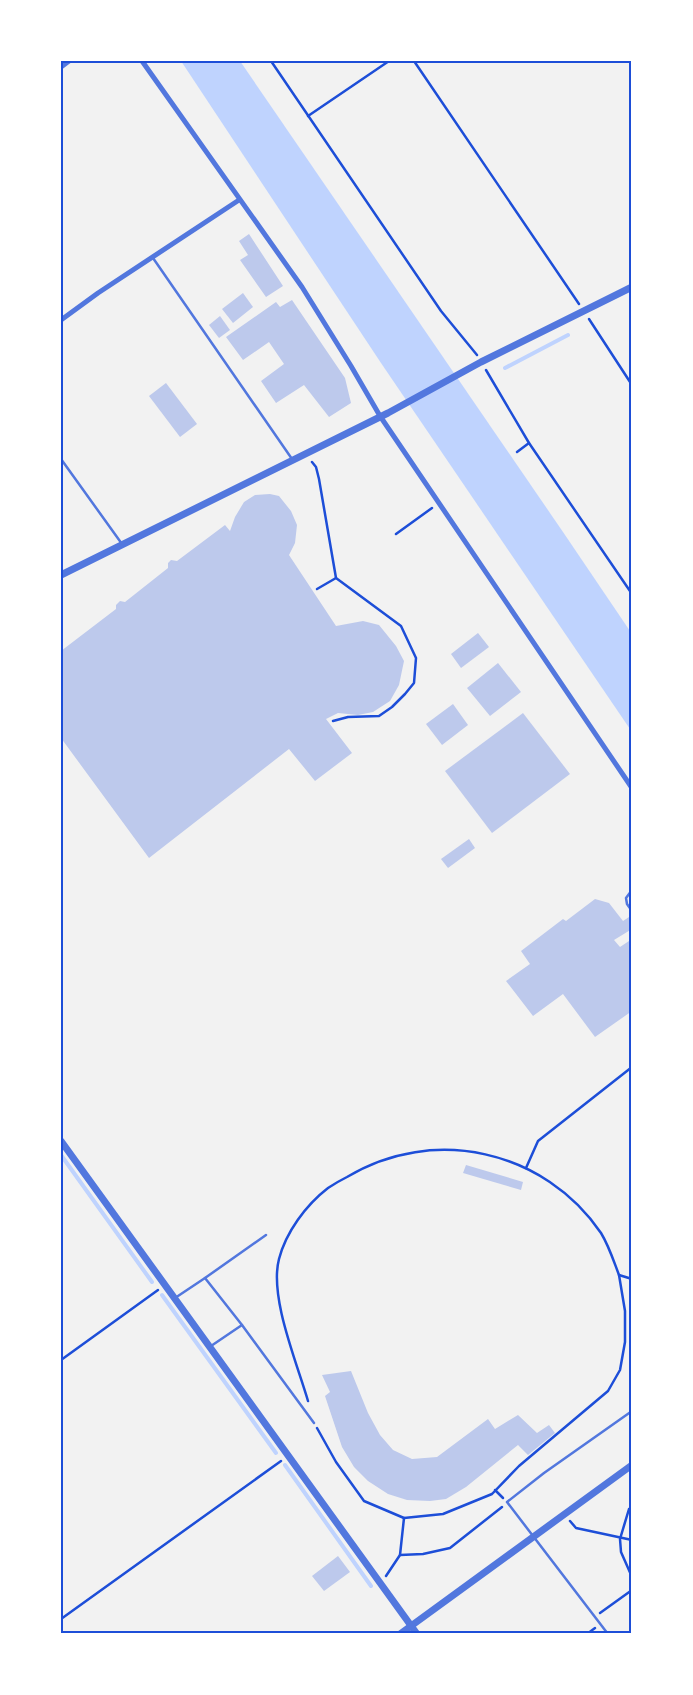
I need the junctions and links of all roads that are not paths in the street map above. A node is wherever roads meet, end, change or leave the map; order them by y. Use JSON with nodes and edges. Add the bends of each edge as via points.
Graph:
{"nodes":[{"id":1,"x":69,"y":61,"type":"edge"},
{"id":2,"x":142,"y":61,"type":"edge"},
{"id":3,"x":61,"y":66,"type":"edge"},
{"id":4,"x":239,"y":200,"type":"junction"},
{"id":5,"x":153,"y":258,"type":"junction"},
{"id":6,"x":632,"y":287,"type":"edge"},
{"id":7,"x":61,"y":320,"type":"edge"},
{"id":8,"x":380,"y":416,"type":"junction"},
{"id":9,"x":61,"y":459,"type":"edge"},
{"id":10,"x":293,"y":460,"type":"junction"},
{"id":11,"x":123,"y":545,"type":"junction"},
{"id":12,"x":61,"y":575,"type":"edge"},
{"id":13,"x":632,"y":788,"type":"edge"},
{"id":14,"x":632,"y":890,"type":"edge"},
{"id":15,"x":632,"y":911,"type":"edge"},
{"id":16,"x":61,"y":1141,"type":"edge"},
{"id":17,"x":266,"y":1235,"type":"dead end"},
{"id":18,"x":205,"y":1278,"type":"junction"},
{"id":19,"x":175,"y":1298,"type":"junction"},
{"id":20,"x":242,"y":1325,"type":"junction"},
{"id":21,"x":210,"y":1347,"type":"junction"},
{"id":22,"x":632,"y":1411,"type":"edge"},
{"id":23,"x":314,"y":1423,"type":"road end"},
{"id":24,"x":632,"y":1465,"type":"edge"},
{"id":25,"x":534,"y":1536,"type":"junction"},
{"id":26,"x":582,"y":1591,"type":"dead end"},
{"id":27,"x":577,"y":1593,"type":"junction"},
{"id":28,"x":411,"y":1626,"type":"junction"},
{"id":29,"x":400,"y":1634,"type":"edge"},
{"id":30,"x":417,"y":1634,"type":"edge"},
{"id":31,"x":608,"y":1634,"type":"edge"}],
"edges":[{"from":1,"to":3,"type":"street"},
{"from":2,"to":4,"type":"street"},
{"from":4,"to":5,"type":"street"},
{"from":4,"to":8,"type":"street","via":[[302,287]]},
{"from":5,"to":7,"type":"street"},
{"from":5,"to":10,"type":"lane"},
{"from":6,"to":8,"type":"street"},
{"from":8,"to":10,"type":"street"},
{"from":8,"to":13,"type":"street"},
{"from":9,"to":11,"type":"lane"},
{"from":10,"to":11,"type":"street"},
{"from":11,"to":12,"type":"street"},
{"from":14,"to":15,"type":"lane","via":[[626,898]]},
{"from":16,"to":19,"type":"street"},
{"from":17,"to":18,"type":"lane"},
{"from":18,"to":19,"type":"lane"},
{"from":18,"to":20,"type":"lane"},
{"from":19,"to":21,"type":"street"},
{"from":20,"to":21,"type":"lane"},
{"from":20,"to":23,"type":"lane"},
{"from":21,"to":28,"type":"street"},
{"from":22,"to":25,"type":"lane","via":[[507,1502]]},
{"from":24,"to":25,"type":"street"},
{"from":25,"to":27,"type":"lane"},
{"from":25,"to":28,"type":"street"},
{"from":26,"to":27,"type":"lane"},
{"from":27,"to":31,"type":"lane"},
{"from":28,"to":29,"type":"street"},
{"from":28,"to":30,"type":"street"}]}
